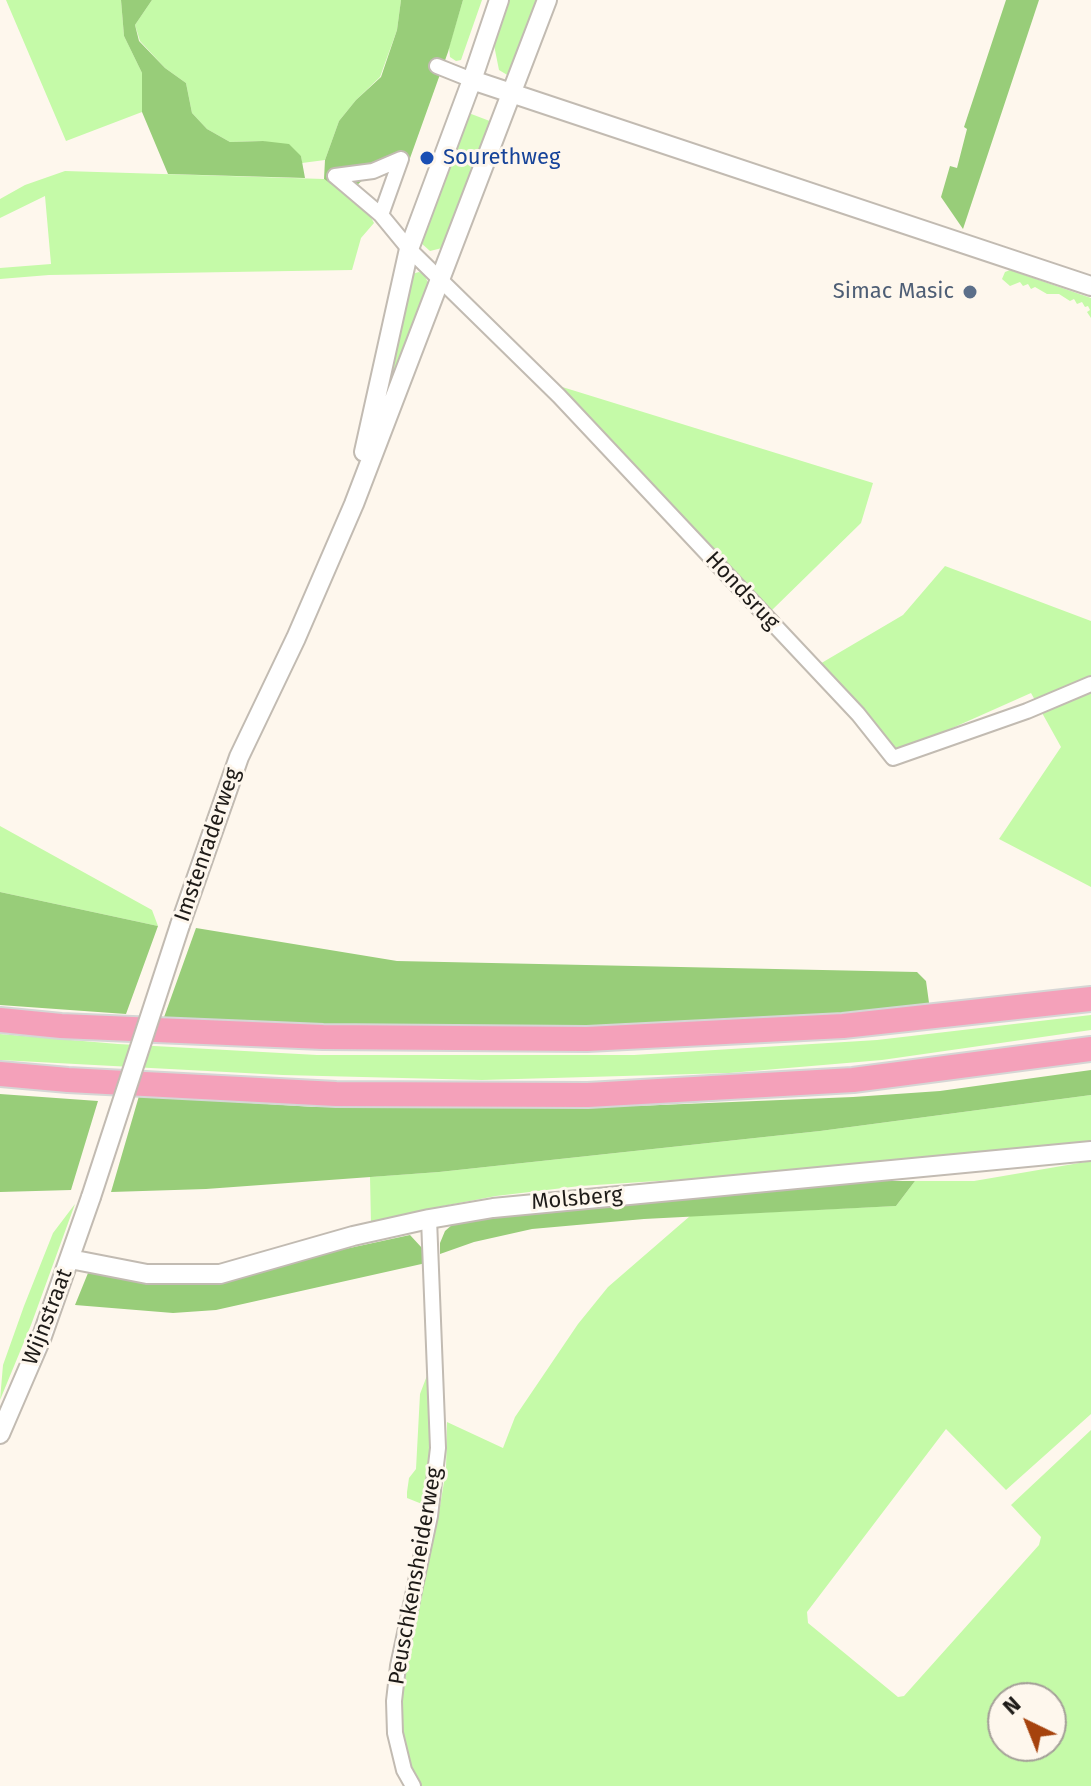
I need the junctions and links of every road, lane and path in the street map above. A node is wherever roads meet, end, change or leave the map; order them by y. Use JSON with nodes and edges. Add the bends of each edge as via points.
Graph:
{"nodes":[{"id":1,"x":499,"y":0,"type":"edge"},
{"id":2,"x":547,"y":0,"type":"edge"},
{"id":3,"x":437,"y":66,"type":"dead end"},
{"id":4,"x":472,"y":80,"type":"junction"},
{"id":5,"x":513,"y":94,"type":"junction"},
{"id":6,"x":381,"y":215,"type":"junction"},
{"id":7,"x":409,"y":249,"type":"junction"},
{"id":8,"x":440,"y":277,"type":"junction"},
{"id":9,"x":1091,"y":286,"type":"edge"},
{"id":10,"x":354,"y":504,"type":"junction"},
{"id":11,"x":1091,"y":684,"type":"edge"},
{"id":12,"x":1091,"y":999,"type":"edge"},
{"id":13,"x":0,"y":1020,"type":"edge"},
{"id":14,"x":1091,"y":1049,"type":"edge"},
{"id":15,"x":0,"y":1074,"type":"edge"},
{"id":16,"x":1091,"y":1151,"type":"edge"},
{"id":17,"x":91,"y":1197,"type":"joint"},
{"id":18,"x":429,"y":1219,"type":"junction"},
{"id":19,"x":70,"y":1259,"type":"junction"},
{"id":20,"x":0,"y":1434,"type":"edge"},
{"id":21,"x":413,"y":1786,"type":"edge"}],
"edges":[{"from":1,"to":4,"type":"street","name":"Imstenraderweg"},
{"from":2,"to":5,"type":"street","name":"Imstenraderweg"},
{"from":3,"to":4,"type":"street"},
{"from":4,"to":5,"type":"street"},
{"from":4,"to":7,"type":"street","name":"Imstenraderweg"},
{"from":5,"to":8,"type":"street","name":"Imstenraderweg"},
{"from":5,"to":9,"type":"street"},
{"from":6,"to":6,"type":"street","via":[[401,159],[373,171],[335,176]]},
{"from":6,"to":7,"type":"street"},
{"from":7,"to":8,"type":"street"},
{"from":7,"to":10,"type":"street","name":"Imstenraderweg"},
{"from":8,"to":10,"type":"street","name":"Imstenraderweg"},
{"from":8,"to":11,"type":"street","name":"Hondsrug","via":[[559,396],[858,714],[893,758]]},
{"from":10,"to":17,"type":"street","name":"Imstenraderweg","bridge":true,"via":[[239,757]]},
{"from":12,"to":13,"type":"highway","via":[[843,1026],[587,1039],[323,1037]]},
{"from":14,"to":15,"type":"highway","via":[[853,1080],[588,1095],[336,1094]]},
{"from":16,"to":18,"type":"street","name":"Molsberg","via":[[534,1203]]},
{"from":17,"to":19,"type":"street","name":"Wijnstraat"},
{"from":18,"to":19,"type":"street","name":"Molsberg","via":[[220,1274],[147,1274]]},
{"from":18,"to":21,"type":"street","name":"Peuschkensheiderweg","via":[[438,1448],[394,1701],[398,1744]]},
{"from":19,"to":20,"type":"street","name":"Wijnstraat"}]}
